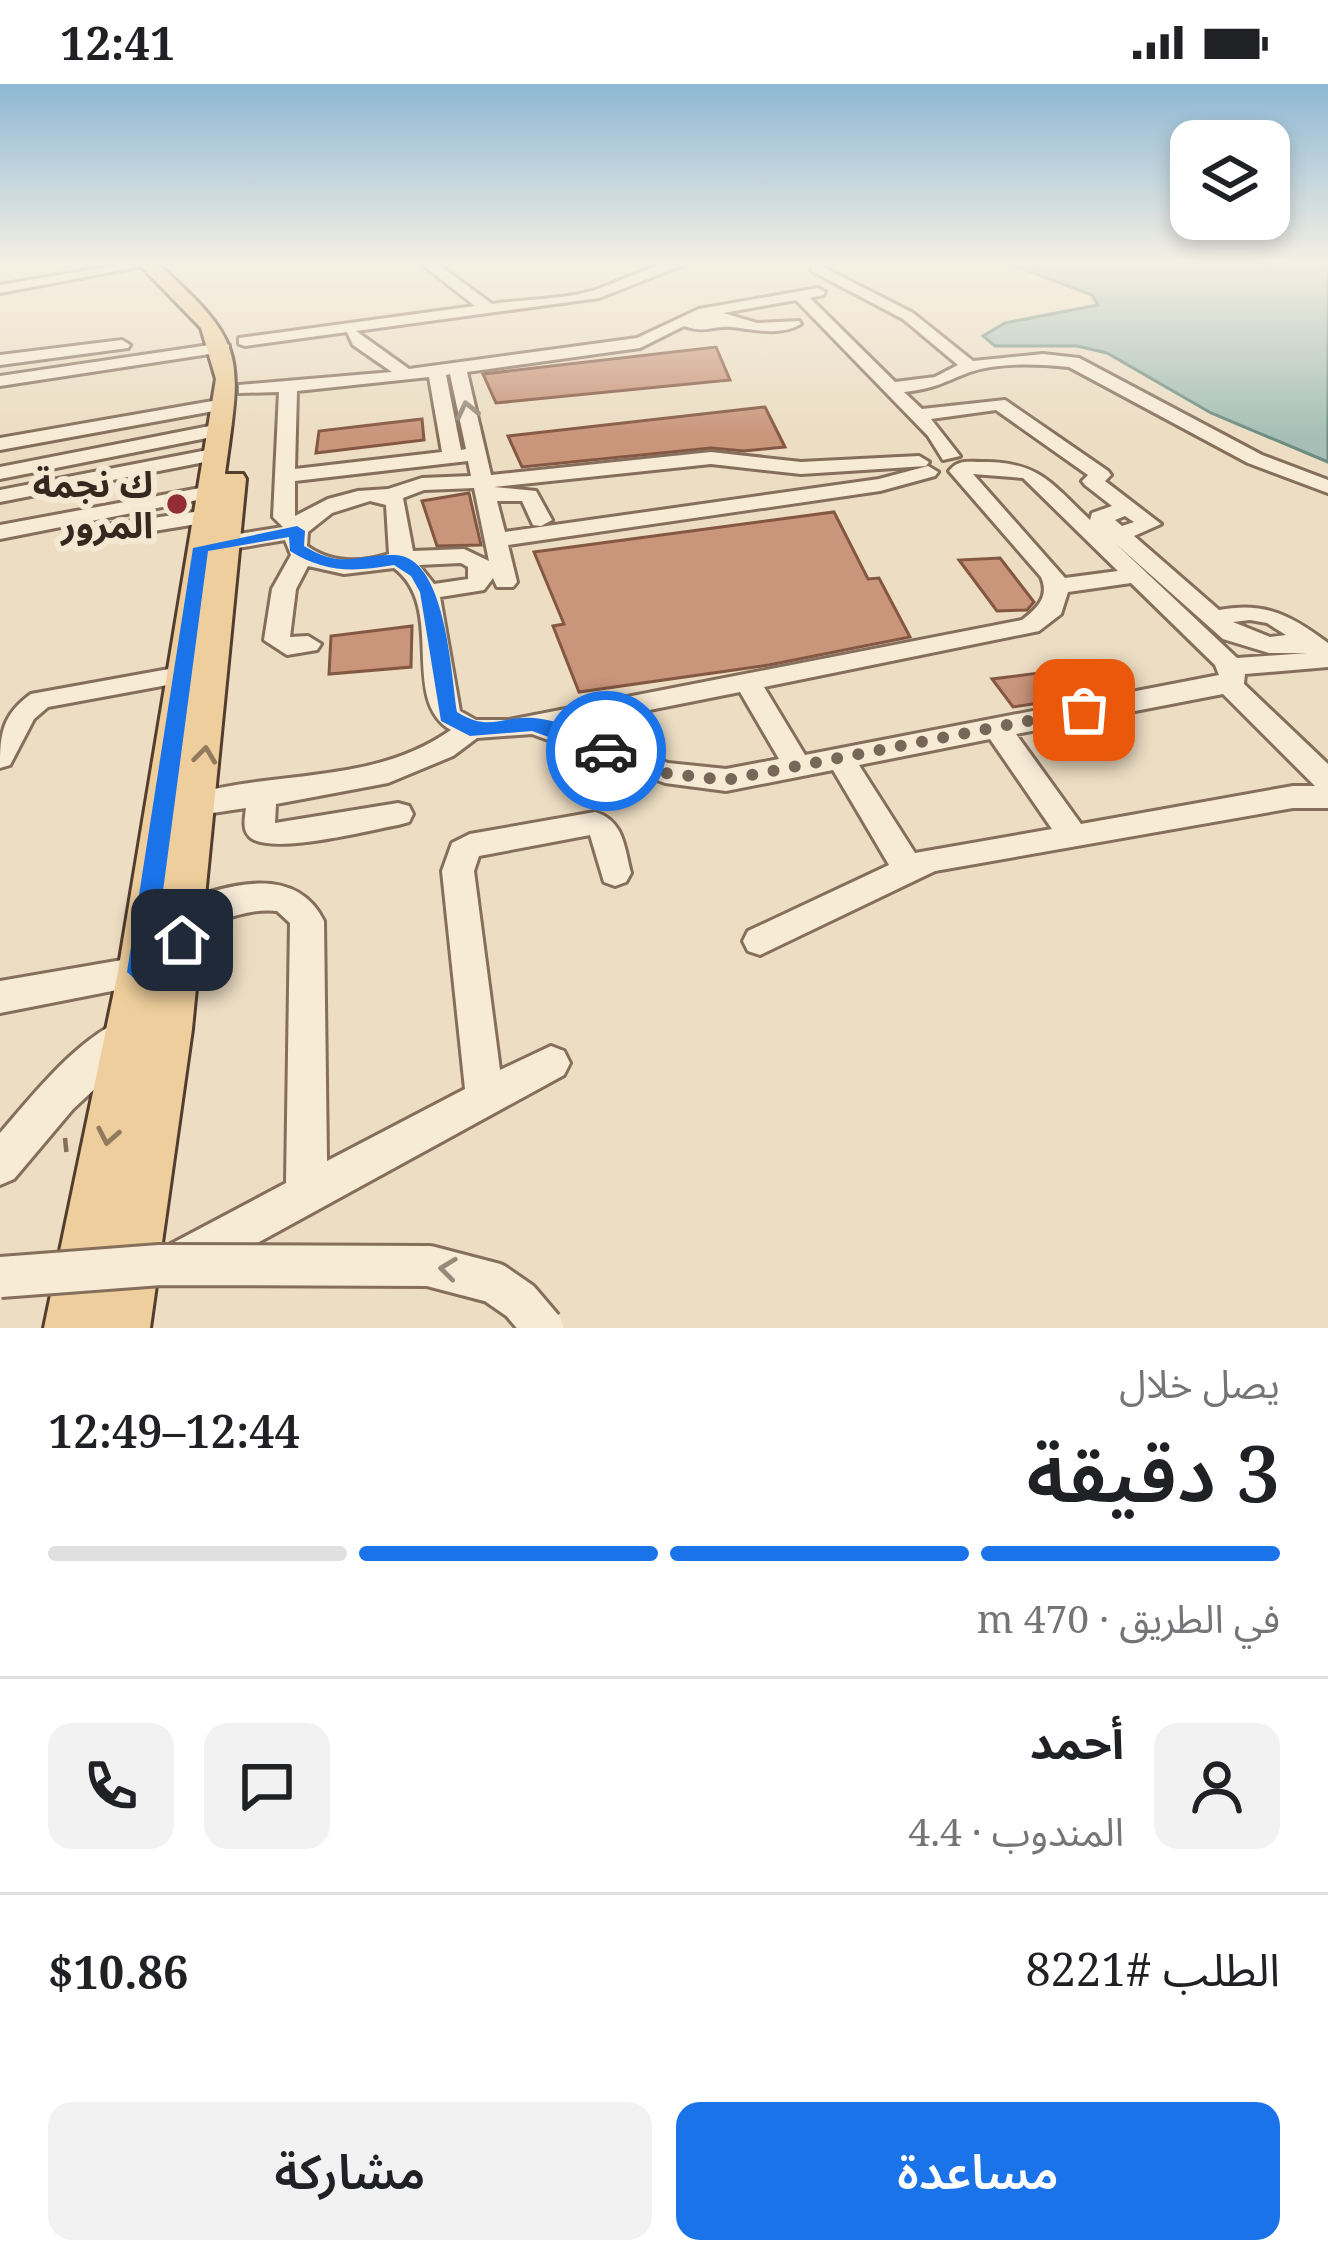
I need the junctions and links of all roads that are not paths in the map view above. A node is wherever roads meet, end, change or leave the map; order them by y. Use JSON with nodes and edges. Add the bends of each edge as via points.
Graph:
{"nodes":[{"id":1,"x":208,"y":320,"type":"edge"},
{"id":2,"x":399,"y":320,"type":"edge"},
{"id":3,"x":713,"y":320,"type":"edge"},
{"id":4,"x":738,"y":320,"type":"edge"},
{"id":5,"x":824,"y":320,"type":"edge"},
{"id":6,"x":913,"y":320,"type":"edge"},
{"id":7,"x":793,"y":324,"type":"dead end"},
{"id":8,"x":353,"y":335,"type":"dead end"},
{"id":9,"x":228,"y":341,"type":"junction"},
{"id":10,"x":0,"y":359,"type":"edge"},
{"id":11,"x":969,"y":367,"type":"junction"},
{"id":12,"x":447,"y":369,"type":"junction"},
{"id":13,"x":405,"y":375,"type":"junction"},
{"id":14,"x":0,"y":381,"type":"edge"},
{"id":15,"x":288,"y":386,"type":"junction"},
{"id":16,"x":890,"y":388,"type":"junction"},
{"id":17,"x":917,"y":416,"type":"junction"},
{"id":18,"x":1057,"y":443,"type":"junction"},
{"id":19,"x":0,"y":445,"type":"edge"},
{"id":20,"x":477,"y":454,"type":"junction"},
{"id":21,"x":453,"y":457,"type":"junction"},
{"id":22,"x":1255,"y":459,"type":"junction"},
{"id":23,"x":406,"y":462,"type":"junction"},
{"id":24,"x":956,"y":464,"type":"junction"},
{"id":25,"x":923,"y":467,"type":"junction"},
{"id":26,"x":218,"y":471,"type":"junction"},
{"id":27,"x":0,"y":473,"type":"edge"},
{"id":28,"x":285,"y":476,"type":"junction"},
{"id":29,"x":412,"y":486,"type":"junction"},
{"id":30,"x":485,"y":487,"type":"junction"},
{"id":31,"x":1328,"y":487,"type":"edge"},
{"id":32,"x":0,"y":496,"type":"edge"},
{"id":33,"x":388,"y":496,"type":"junction"},
{"id":34,"x":1328,"y":504,"type":"edge"},
{"id":35,"x":541,"y":520,"type":"dead end"},
{"id":36,"x":0,"y":532,"type":"edge"},
{"id":37,"x":93,"y":535,"type":"dead end"},
{"id":38,"x":299,"y":537,"type":"junction"},
{"id":39,"x":496,"y":540,"type":"junction"},
{"id":40,"x":397,"y":560,"type":"junction"},
{"id":41,"x":505,"y":581,"type":"dead end"},
{"id":42,"x":1057,"y":586,"type":"junction"},
{"id":43,"x":1159,"y":587,"type":"junction"},
{"id":44,"x":428,"y":592,"type":"junction"},
{"id":45,"x":308,"y":644,"type":"dead end"},
{"id":46,"x":1321,"y":652,"type":"edge"},
{"id":47,"x":180,"y":675,"type":"junction"},
{"id":48,"x":1230,"y":675,"type":"junction"},
{"id":49,"x":748,"y":683,"type":"junction"},
{"id":50,"x":534,"y":724,"type":"junction"},
{"id":51,"x":994,"y":725,"type":"junction"},
{"id":52,"x":470,"y":729,"type":"junction"},
{"id":53,"x":840,"y":757,"type":"junction"},
{"id":54,"x":0,"y":758,"type":"edge"},
{"id":55,"x":797,"y":765,"type":"junction"},
{"id":56,"x":1328,"y":781,"type":"edge"},
{"id":57,"x":261,"y":794,"type":"junction"},
{"id":58,"x":1328,"y":797,"type":"edge"},
{"id":59,"x":199,"y":804,"type":"junction"},
{"id":60,"x":398,"y":814,"type":"dead end"},
{"id":61,"x":1074,"y":837,"type":"junction"},
{"id":62,"x":908,"y":868,"type":"junction"},
{"id":63,"x":615,"y":873,"type":"dead end"},
{"id":64,"x":185,"y":914,"type":"junction"},
{"id":65,"x":760,"y":941,"type":"dead end"},
{"id":66,"x":179,"y":965,"type":"junction"},
{"id":67,"x":139,"y":972,"type":"junction"},
{"id":68,"x":0,"y":997,"type":"edge"},
{"id":69,"x":128,"y":1035,"type":"junction"},
{"id":70,"x":551,"y":1063,"type":"dead end"},
{"id":71,"x":485,"y":1099,"type":"junction"},
{"id":72,"x":0,"y":1166,"type":"edge"},
{"id":73,"x":307,"y":1195,"type":"junction"},
{"id":74,"x":0,"y":1277,"type":"edge"},
{"id":75,"x":124,"y":1310,"type":"edge"},
{"id":76,"x":72,"y":1328,"type":"edge"},
{"id":77,"x":543,"y":1328,"type":"edge"}],
"edges":[{"from":1,"to":9,"type":"main road"},
{"from":2,"to":9,"type":"street"},
{"from":3,"to":12,"type":"street","via":[[705,328],[683,321],[640,343]]},
{"from":4,"to":7,"type":"street"},
{"from":5,"to":16,"type":"street"},
{"from":6,"to":11,"type":"street"},
{"from":8,"to":13,"type":"street"},
{"from":9,"to":10,"type":"street"},
{"from":9,"to":14,"type":"street"},
{"from":9,"to":26,"type":"main road"},
{"from":11,"to":16,"type":"street","via":[[938,382]]},
{"from":11,"to":22,"type":"street","via":[[1043,359],[1082,365]]},
{"from":12,"to":13,"type":"street"},
{"from":20,"to":12,"type":"street","one_way":true},
{"from":12,"to":21,"type":"street"},
{"from":13,"to":15,"type":"street"},
{"from":15,"to":26,"type":"street"},
{"from":15,"to":28,"type":"street"},
{"from":16,"to":17,"type":"street"},
{"from":17,"to":18,"type":"street","via":[[994,403]]},
{"from":17,"to":24,"type":"street"},
{"from":18,"to":24,"type":"street"},
{"from":18,"to":43,"type":"street","via":[[1129,507],[1100,516]]},
{"from":19,"to":26,"type":"street"},
{"from":20,"to":21,"type":"street"},
{"from":20,"to":30,"type":"street"},
{"from":21,"to":23,"type":"street"},
{"from":22,"to":31,"type":"street"},
{"from":22,"to":34,"type":"street"},
{"from":23,"to":28,"type":"street"},
{"from":23,"to":29,"type":"street"},
{"from":24,"to":25,"type":"street"},
{"from":24,"to":42,"type":"street"},
{"from":24,"to":43,"type":"street","via":[[1030,473]]},
{"from":25,"to":30,"type":"street","via":[[801,468],[722,458]]},
{"from":25,"to":39,"type":"street","via":[[880,484]]},
{"from":26,"to":27,"type":"street"},
{"from":26,"to":32,"type":"street"},
{"from":26,"to":36,"type":"street"},
{"from":26,"to":37,"type":"street"},
{"from":26,"to":38,"type":"street"},
{"from":26,"to":47,"type":"main road"},
{"from":59,"to":26,"type":"main road","one_way":true},
{"from":28,"to":38,"type":"street","via":[[284,517]]},
{"from":29,"to":30,"type":"street"},
{"from":29,"to":33,"type":"street"},
{"from":30,"to":35,"type":"street","via":[[530,495]]},
{"from":30,"to":39,"type":"street"},
{"from":33,"to":38,"type":"street","via":[[339,502]]},
{"from":33,"to":40,"type":"street","via":[[404,550]]},
{"from":38,"to":40,"type":"street","via":[[340,566]]},
{"from":38,"to":45,"type":"street","via":[[277,640]]},
{"from":39,"to":41,"type":"street"},
{"from":40,"to":44,"type":"street","via":[[418,573]]},
{"from":40,"to":44,"type":"street","via":[[479,562],[476,585]]},
{"from":42,"to":43,"type":"street"},
{"from":42,"to":49,"type":"street","via":[[1052,609],[1012,632]]},
{"from":43,"to":46,"type":"street","via":[[1213,618],[1260,610]]},
{"from":43,"to":48,"type":"street"},
{"from":44,"to":52,"type":"street","via":[[443,706]]},
{"from":46,"to":48,"type":"street"},
{"from":47,"to":54,"type":"street","via":[[40,700],[23,713]]},
{"from":47,"to":67,"type":"main road"},
{"from":48,"to":51,"type":"street"},
{"from":48,"to":56,"type":"street"},
{"from":49,"to":50,"type":"street"},
{"from":49,"to":55,"type":"street"},
{"from":50,"to":52,"type":"street"},
{"from":50,"to":55,"type":"street","via":[[685,778],[726,780]]},
{"from":51,"to":53,"type":"street"},
{"from":51,"to":61,"type":"street"},
{"from":52,"to":57,"type":"street","via":[[396,771]]},
{"from":53,"to":55,"type":"street"},
{"from":53,"to":62,"type":"street"},
{"from":57,"to":59,"type":"street"},
{"from":57,"to":60,"type":"street","via":[[260,829],[272,836]]},
{"from":58,"to":61,"type":"street"},
{"from":59,"to":64,"type":"main road"},
{"from":61,"to":62,"type":"street"},
{"from":62,"to":65,"type":"street"},
{"from":63,"to":71,"type":"street","via":[[605,830],[595,823],[463,853],[458,871]]},
{"from":64,"to":66,"type":"main road"},
{"from":64,"to":73,"type":"street","via":[[275,896],[291,899],[307,920]]},
{"from":66,"to":67,"type":"street"},
{"from":66,"to":75,"type":"main road"},
{"from":67,"to":68,"type":"street"},
{"from":67,"to":69,"type":"main road"},
{"from":69,"to":72,"type":"street","via":[[33,1120]]},
{"from":69,"to":76,"type":"main road","one_way":true},
{"from":70,"to":71,"type":"street"},
{"from":71,"to":73,"type":"street"},
{"from":73,"to":75,"type":"street"},
{"from":77,"to":74,"type":"street","one_way":true,"bridge":true,"via":[[503,1286],[468,1270],[429,1266],[160,1265]]}]}
